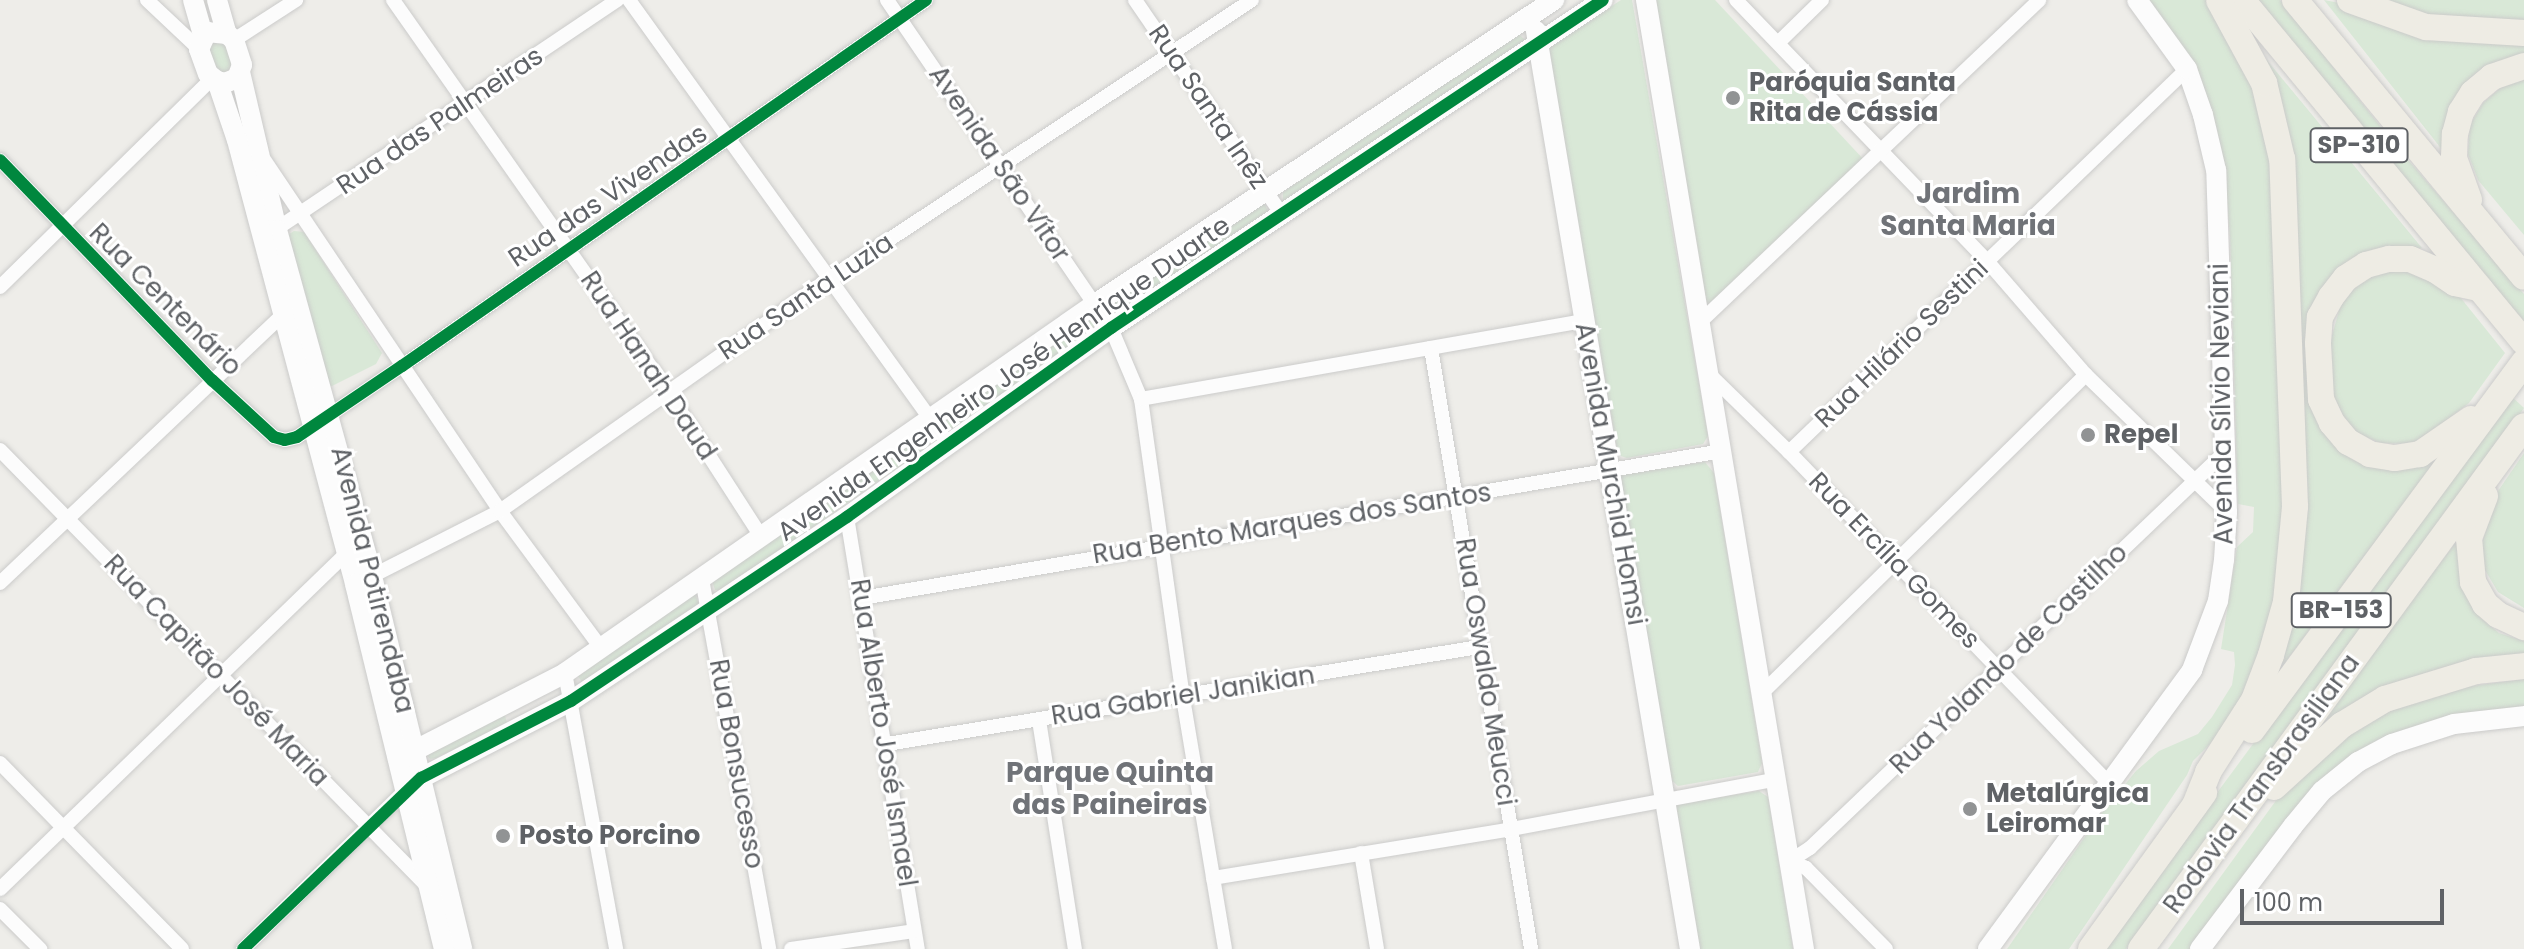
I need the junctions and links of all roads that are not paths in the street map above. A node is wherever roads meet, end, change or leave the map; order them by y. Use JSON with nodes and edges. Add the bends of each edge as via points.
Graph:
{"nodes":[{"id":1,"x":147,"y":0,"type":"edge"},
{"id":2,"x":193,"y":0,"type":"edge"},
{"id":3,"x":217,"y":0,"type":"edge"},
{"id":4,"x":296,"y":0,"type":"edge"},
{"id":5,"x":393,"y":0,"type":"edge"},
{"id":6,"x":617,"y":0,"type":"edge"},
{"id":7,"x":629,"y":0,"type":"edge"},
{"id":8,"x":887,"y":0,"type":"edge"},
{"id":9,"x":926,"y":0,"type":"edge"},
{"id":10,"x":1135,"y":0,"type":"edge"},
{"id":11,"x":1252,"y":0,"type":"edge"},
{"id":12,"x":1554,"y":0,"type":"edge"},
{"id":13,"x":1603,"y":0,"type":"edge"},
{"id":14,"x":1646,"y":0,"type":"edge"},
{"id":15,"x":1736,"y":0,"type":"edge"},
{"id":16,"x":1822,"y":0,"type":"edge"},
{"id":17,"x":2039,"y":0,"type":"edge"},
{"id":18,"x":2137,"y":0,"type":"edge"},
{"id":19,"x":2219,"y":0,"type":"edge"},
{"id":20,"x":2242,"y":0,"type":"edge"},
{"id":21,"x":2295,"y":0,"type":"edge"},
{"id":22,"x":2350,"y":0,"type":"edge"},
{"id":23,"x":1532,"y":7,"type":"edge"},
{"id":24,"x":899,"y":18,"type":"junction"},
{"id":25,"x":2524,"y":33,"type":"edge"},
{"id":26,"x":230,"y":37,"type":"junction"},
{"id":27,"x":201,"y":42,"type":"junction"},
{"id":28,"x":1538,"y":42,"type":"junction"},
{"id":29,"x":1779,"y":42,"type":"junction"},
{"id":30,"x":1171,"y":52,"type":"junction"},
{"id":31,"x":2524,"y":66,"type":"edge"},
{"id":32,"x":2187,"y":69,"type":"junction"},
{"id":33,"x":240,"y":72,"type":"junction"},
{"id":34,"x":215,"y":80,"type":"junction"},
{"id":35,"x":465,"y":105,"type":"junction"},
{"id":36,"x":727,"y":141,"type":"junction"},
{"id":37,"x":258,"y":150,"type":"junction"},
{"id":38,"x":1881,"y":151,"type":"junction"},
{"id":39,"x":0,"y":160,"type":"edge"},
{"id":40,"x":1000,"y":166,"type":"junction"},
{"id":41,"x":1263,"y":189,"type":"junction"},
{"id":42,"x":1281,"y":213,"type":"junction"},
{"id":43,"x":301,"y":216,"type":"junction"},
{"id":44,"x":2476,"y":219,"type":"junction"},
{"id":45,"x":63,"y":227,"type":"junction"},
{"id":46,"x":269,"y":234,"type":"junction"},
{"id":47,"x":568,"y":248,"type":"junction"},
{"id":48,"x":1988,"y":262,"type":"junction"},
{"id":49,"x":2524,"y":277,"type":"edge"},
{"id":50,"x":828,"y":280,"type":"junction"},
{"id":51,"x":0,"y":287,"type":"edge"},
{"id":52,"x":2479,"y":288,"type":"junction"},
{"id":53,"x":1095,"y":304,"type":"junction"},
{"id":54,"x":282,"y":315,"type":"junction"},
{"id":55,"x":1584,"y":321,"type":"junction"},
{"id":56,"x":1699,"y":323,"type":"junction"},
{"id":57,"x":1111,"y":328,"type":"junction"},
{"id":58,"x":2524,"y":342,"type":"edge"},
{"id":59,"x":1431,"y":348,"type":"junction"},
{"id":60,"x":402,"y":366,"type":"junction"},
{"id":61,"x":2517,"y":372,"type":"edge"},
{"id":62,"x":1709,"y":374,"type":"junction"},
{"id":63,"x":2086,"y":375,"type":"junction"},
{"id":64,"x":212,"y":380,"type":"junction"},
{"id":65,"x":668,"y":392,"type":"junction"},
{"id":66,"x":1141,"y":399,"type":"junction"},
{"id":67,"x":2486,"y":413,"type":"junction"},
{"id":68,"x":929,"y":418,"type":"junction"},
{"id":69,"x":321,"y":420,"type":"junction"},
{"id":70,"x":2524,"y":426,"type":"edge"},
{"id":71,"x":947,"y":442,"type":"junction"},
{"id":72,"x":0,"y":450,"type":"edge"},
{"id":73,"x":1722,"y":451,"type":"junction"},
{"id":74,"x":1789,"y":452,"type":"junction"},
{"id":75,"x":2224,"y":453,"type":"junction"},
{"id":76,"x":1612,"y":469,"type":"junction"},
{"id":77,"x":2493,"y":470,"type":"junction"},
{"id":78,"x":2195,"y":480,"type":"junction"},
{"id":79,"x":1457,"y":497,"type":"junction"},
{"id":80,"x":500,"y":511,"type":"junction"},
{"id":81,"x":2227,"y":512,"type":"junction"},
{"id":82,"x":66,"y":517,"type":"junction"},
{"id":83,"x":847,"y":517,"type":"junction"},
{"id":84,"x":762,"y":538,"type":"junction"},
{"id":85,"x":363,"y":540,"type":"junction"},
{"id":86,"x":1160,"y":545,"type":"junction"},
{"id":87,"x":347,"y":553,"type":"junction"},
{"id":88,"x":1895,"y":563,"type":"junction"},
{"id":89,"x":702,"y":579,"type":"junction"},
{"id":90,"x":363,"y":580,"type":"junction"},
{"id":91,"x":0,"y":583,"type":"edge"},
{"id":92,"x":862,"y":598,"type":"junction"},
{"id":93,"x":708,"y":608,"type":"junction"},
{"id":94,"x":2524,"y":627,"type":"edge"},
{"id":95,"x":1479,"y":647,"type":"junction"},
{"id":96,"x":601,"y":648,"type":"junction"},
{"id":97,"x":2524,"y":666,"type":"edge"},
{"id":98,"x":1999,"y":669,"type":"junction"},
{"id":99,"x":565,"y":673,"type":"junction"},
{"id":100,"x":220,"y":676,"type":"junction"},
{"id":101,"x":1762,"y":693,"type":"junction"},
{"id":102,"x":1183,"y":698,"type":"junction"},
{"id":103,"x":515,"y":699,"type":"junction"},
{"id":104,"x":571,"y":701,"type":"junction"},
{"id":105,"x":2524,"y":716,"type":"edge"},
{"id":106,"x":1039,"y":720,"type":"junction"},
{"id":107,"x":527,"y":725,"type":"junction"},
{"id":108,"x":887,"y":744,"type":"junction"},
{"id":109,"x":407,"y":755,"type":"junction"},
{"id":110,"x":0,"y":763,"type":"edge"},
{"id":111,"x":1777,"y":779,"type":"junction"},
{"id":112,"x":414,"y":784,"type":"junction"},
{"id":113,"x":2110,"y":784,"type":"junction"},
{"id":114,"x":1664,"y":799,"type":"junction"},
{"id":115,"x":2195,"y":805,"type":"junction"},
{"id":116,"x":368,"y":826,"type":"junction"},
{"id":117,"x":64,"y":828,"type":"junction"},
{"id":118,"x":1511,"y":829,"type":"junction"},
{"id":119,"x":2223,"y":836,"type":"junction"},
{"id":120,"x":1361,"y":853,"type":"junction"},
{"id":121,"x":1790,"y":861,"type":"junction"},
{"id":122,"x":1213,"y":878,"type":"junction"},
{"id":123,"x":0,"y":889,"type":"edge"},
{"id":124,"x":440,"y":890,"type":"junction"},
{"id":125,"x":0,"y":909,"type":"edge"},
{"id":126,"x":914,"y":931,"type":"junction"},
{"id":127,"x":40,"y":949,"type":"edge"},
{"id":128,"x":182,"y":949,"type":"edge"},
{"id":129,"x":243,"y":949,"type":"edge"},
{"id":130,"x":444,"y":949,"type":"edge"},
{"id":131,"x":462,"y":949,"type":"edge"},
{"id":132,"x":616,"y":949,"type":"edge"},
{"id":133,"x":769,"y":949,"type":"edge"},
{"id":134,"x":791,"y":949,"type":"edge"},
{"id":135,"x":918,"y":949,"type":"edge"},
{"id":136,"x":1075,"y":949,"type":"edge"},
{"id":137,"x":1225,"y":949,"type":"edge"},
{"id":138,"x":1377,"y":949,"type":"edge"},
{"id":139,"x":1531,"y":949,"type":"edge"},
{"id":140,"x":1690,"y":949,"type":"edge"},
{"id":141,"x":1804,"y":949,"type":"edge"},
{"id":142,"x":1886,"y":949,"type":"edge"},
{"id":143,"x":1988,"y":949,"type":"edge"},
{"id":144,"x":2091,"y":949,"type":"edge"},
{"id":145,"x":2141,"y":949,"type":"edge"},
{"id":146,"x":2200,"y":949,"type":"edge"}],
"edges":[{"from":1,"to":27,"type":"street"},
{"from":2,"to":27,"type":"main road"},
{"from":3,"to":26,"type":"main road"},
{"from":4,"to":26,"type":"street"},
{"from":5,"to":35,"type":"street","name":"Rua Hanah Daud"},
{"from":6,"to":35,"type":"street","name":"Rua das Palmeiras"},
{"from":7,"to":36,"type":"street"},
{"from":8,"to":24,"type":"street","name":"Avenida São Vítor"},
{"from":9,"to":24,"type":"street","name":"Rua das Vivendas"},
{"from":10,"to":30,"type":"street","name":"Rua Santa Inêz"},
{"from":11,"to":30,"type":"street","name":"Rua Santa Luzia"},
{"from":12,"to":23,"type":"main road","name":"Avenida Engenheiro José Henrique Duarte"},
{"from":13,"to":28,"type":"main road","name":"Avenida Engenheiro José Henrique Duarte"},
{"from":14,"to":56,"type":"main road"},
{"from":15,"to":29,"type":"street"},
{"from":16,"to":29,"type":"street"},
{"from":17,"to":38,"type":"street"},
{"from":18,"to":32,"type":"main road","name":"Avenida Sílvio Neviani"},
{"from":19,"to":115,"type":"highway","via":[[2264,83],[2282,159],[2295,521],[2286,602],[2271,655],[2254,700],[2208,772]]},
{"from":20,"to":52,"type":"highway","number":"SP-310"},
{"from":21,"to":44,"type":"highway","number":"SP-310"},
{"from":22,"to":25,"type":"highway","via":[[2426,27]]},
{"from":23,"to":28,"type":"main road","name":"Avenida Murchid Homsi"},
{"from":23,"to":41,"type":"main road","name":"Avenida Engenheiro José Henrique Duarte"},
{"from":24,"to":36,"type":"street","name":"Rua das Vivendas"},
{"from":24,"to":40,"type":"street","name":"Avenida São Vítor"},
{"from":26,"to":27,"type":"main road","via":[[214,29]]},
{"from":26,"to":33,"type":"main road","via":[[240,55]]},
{"from":27,"to":34,"type":"main road","via":[[202,64]]},
{"from":28,"to":42,"type":"main road","name":"Avenida Engenheiro José Henrique Duarte"},
{"from":28,"to":55,"type":"main road","name":"Avenida Murchid Homsi"},
{"from":29,"to":38,"type":"street"},
{"from":30,"to":40,"type":"street","name":"Rua Santa Luzia"},
{"from":30,"to":41,"type":"street","name":"Rua Santa Inêz"},
{"from":31,"to":44,"type":"highway","via":[[2492,77],[2461,112],[2454,158]]},
{"from":32,"to":48,"type":"street","name":"Rua Hilário Sestini"},
{"from":32,"to":75,"type":"main road","name":"Avenida Sílvio Neviani","via":[[2216,170]]},
{"from":33,"to":34,"type":"main road","via":[[231,82]]},
{"from":33,"to":37,"type":"main road","name":"Avenida Potirendaba"},
{"from":34,"to":45,"type":"street"},
{"from":34,"to":46,"type":"main road","name":"Avenida Potirendaba"},
{"from":35,"to":43,"type":"street","name":"Rua das Palmeiras"},
{"from":35,"to":47,"type":"street","name":"Rua Hanah Daud"},
{"from":36,"to":47,"type":"street","name":"Rua das Vivendas"},
{"from":36,"to":50,"type":"street"},
{"from":37,"to":43,"type":"street"},
{"from":37,"to":46,"type":"main road","name":"Avenida Potirendaba"},
{"from":38,"to":48,"type":"street"},
{"from":38,"to":56,"type":"street"},
{"from":39,"to":45,"type":"street","name":"Rua Centenário"},
{"from":40,"to":50,"type":"street","name":"Rua Santa Luzia"},
{"from":40,"to":53,"type":"street","name":"Avenida São Vítor"},
{"from":41,"to":42,"type":"street","name":"Rua Santa Inêz"},
{"from":41,"to":53,"type":"main road","name":"Avenida Engenheiro José Henrique Duarte"},
{"from":42,"to":57,"type":"main road","name":"Avenida Engenheiro José Henrique Duarte"},
{"from":43,"to":46,"type":"street","name":"Rua das Palmeiras"},
{"from":43,"to":60,"type":"street"},
{"from":44,"to":49,"type":"highway","number":"SP-310"},
{"from":45,"to":51,"type":"street"},
{"from":45,"to":64,"type":"street","name":"Rua Centenário"},
{"from":46,"to":54,"type":"main road","name":"Avenida Potirendaba"},
{"from":46,"to":69,"type":"main road","name":"Avenida Potirendaba"},
{"from":47,"to":60,"type":"street","name":"Rua das Vivendas"},
{"from":47,"to":65,"type":"street","name":"Rua Hanah Daud"},
{"from":48,"to":63,"type":"street"},
{"from":48,"to":74,"type":"street","name":"Rua Hilário Sestini"},
{"from":50,"to":65,"type":"street","name":"Rua Santa Luzia"},
{"from":50,"to":68,"type":"street"},
{"from":52,"to":58,"type":"highway","number":"SP-310"},
{"from":52,"to":67,"type":"highway","via":[[2455,283],[2410,259],[2366,265],[2346,278],[2320,317],[2321,399],[2348,442],[2370,454],[2394,458],[2420,454]]},
{"from":53,"to":57,"type":"street","name":"Avenida São Vítor"},
{"from":53,"to":68,"type":"main road","name":"Avenida Engenheiro José Henrique Duarte"},
{"from":54,"to":64,"type":"street"},
{"from":54,"to":69,"type":"main road","name":"Avenida Potirendaba"},
{"from":55,"to":59,"type":"street"},
{"from":55,"to":76,"type":"main road","name":"Avenida Murchid Homsi"},
{"from":56,"to":62,"type":"main road"},
{"from":57,"to":66,"type":"street","name":"Avenida São Vítor"},
{"from":57,"to":71,"type":"main road","name":"Avenida Engenheiro José Henrique Duarte"},
{"from":59,"to":66,"type":"street"},
{"from":59,"to":79,"type":"street","name":"Rua Oswaldo Meucci"},
{"from":60,"to":69,"type":"street","name":"Rua das Vivendas"},
{"from":60,"to":80,"type":"street"},
{"from":61,"to":67,"type":"highway","name":"Rodovia Transbrasiliana","number":"BR-153"},
{"from":62,"to":73,"type":"main road"},
{"from":62,"to":74,"type":"street","name":"Rua Ercília Gomes"},
{"from":63,"to":78,"type":"street"},
{"from":63,"to":88,"type":"street"},
{"from":64,"to":69,"type":"street","name":"Rua Centenário","via":[[274,437],[297,437]]},
{"from":64,"to":82,"type":"street"},
{"from":65,"to":80,"type":"street","name":"Rua Santa Luzia"},
{"from":65,"to":84,"type":"street","name":"Rua Hanah Daud"},
{"from":66,"to":86,"type":"street","name":"Avenida São Vítor"},
{"from":67,"to":115,"type":"highway","name":"Rodovia Transbrasiliana","number":"BR-153"},
{"from":68,"to":71,"type":"street"},
{"from":68,"to":84,"type":"main road","name":"Avenida Engenheiro José Henrique Duarte"},
{"from":69,"to":85,"type":"main road","name":"Avenida Potirendaba"},
{"from":69,"to":87,"type":"main road","name":"Avenida Potirendaba"},
{"from":70,"to":77,"type":"highway","name":"Rodovia Transbrasiliana","number":"BR-153"},
{"from":71,"to":83,"type":"main road","name":"Avenida Engenheiro José Henrique Duarte"},
{"from":72,"to":82,"type":"street","name":"Rua Capitão José Maria"},
{"from":73,"to":76,"type":"street","name":"Rua Bento Marques dos Santos"},
{"from":73,"to":101,"type":"main road"},
{"from":74,"to":88,"type":"street","name":"Rua Ercília Gomes"},
{"from":75,"to":78,"type":"street","name":"Rua Yolando de Castilho"},
{"from":75,"to":81,"type":"main road","name":"Avenida Sílvio Neviani"},
{"from":76,"to":79,"type":"street","name":"Rua Bento Marques dos Santos"},
{"from":76,"to":114,"type":"main road","name":"Avenida Murchid Homsi"},
{"from":77,"to":94,"type":"highway","via":[[2469,538],[2473,582],[2485,604]]},
{"from":77,"to":119,"type":"highway","name":"Rodovia Transbrasiliana","number":"BR-153"},
{"from":78,"to":81,"type":"street"},
{"from":78,"to":98,"type":"street","name":"Rua Yolando de Castilho"},
{"from":79,"to":86,"type":"street","name":"Rua Bento Marques dos Santos"},
{"from":79,"to":95,"type":"street","name":"Rua Oswaldo Meucci"},
{"from":80,"to":90,"type":"street","name":"Rua Santa Luzia"},
{"from":80,"to":96,"type":"street"},
{"from":81,"to":113,"type":"main road","name":"Avenida Sílvio Neviani","via":[[2218,601],[2192,670]]},
{"from":82,"to":91,"type":"street"},
{"from":82,"to":100,"type":"street","name":"Rua Capitão José Maria"},
{"from":83,"to":92,"type":"street","name":"Rua Alberto José Ismael"},
{"from":83,"to":93,"type":"main road","name":"Avenida Engenheiro José Henrique Duarte"},
{"from":84,"to":89,"type":"main road","name":"Avenida Engenheiro José Henrique Duarte"},
{"from":85,"to":87,"type":"street"},
{"from":85,"to":90,"type":"main road","name":"Avenida Potirendaba"},
{"from":86,"to":92,"type":"street","name":"Rua Bento Marques dos Santos"},
{"from":86,"to":102,"type":"street","name":"Avenida São Vítor"},
{"from":87,"to":90,"type":"main road","name":"Avenida Potirendaba"},
{"from":87,"to":100,"type":"street"},
{"from":88,"to":98,"type":"street","name":"Rua Ercília Gomes"},
{"from":88,"to":101,"type":"street"},
{"from":89,"to":93,"type":"street","name":"Rua Bonsucesso"},
{"from":89,"to":96,"type":"main road","name":"Avenida Engenheiro José Henrique Duarte"},
{"from":90,"to":109,"type":"main road","name":"Avenida Potirendaba"},
{"from":92,"to":108,"type":"street","name":"Rua Alberto José Ismael"},
{"from":93,"to":104,"type":"main road","name":"Avenida Engenheiro José Henrique Duarte"},
{"from":93,"to":133,"type":"street","name":"Rua Bonsucesso"},
{"from":95,"to":102,"type":"street","name":"Rua Gabriel Janikian"},
{"from":95,"to":118,"type":"street","name":"Rua Oswaldo Meucci"},
{"from":96,"to":99,"type":"main road","name":"Avenida Engenheiro José Henrique Duarte"},
{"from":97,"to":119,"type":"highway","via":[[2476,671],[2385,699],[2342,725]]},
{"from":98,"to":113,"type":"street","name":"Rua Ercília Gomes"},
{"from":98,"to":121,"type":"street","name":"Rua Yolando de Castilho"},
{"from":99,"to":103,"type":"main road","name":"Avenida Engenheiro José Henrique Duarte"},
{"from":99,"to":104,"type":"street"},
{"from":100,"to":116,"type":"street","name":"Rua Capitão José Maria"},
{"from":100,"to":117,"type":"street"},
{"from":101,"to":111,"type":"main road"},
{"from":102,"to":106,"type":"street","name":"Rua Gabriel Janikian"},
{"from":102,"to":122,"type":"street","name":"Avenida São Vítor"},
{"from":103,"to":107,"type":"main road"},
{"from":103,"to":109,"type":"main road","name":"Avenida Engenheiro José Henrique Duarte"},
{"from":104,"to":107,"type":"main road","name":"Avenida Engenheiro José Henrique Duarte"},
{"from":104,"to":132,"type":"street"},
{"from":105,"to":146,"type":"main road","via":[[2454,724],[2392,744],[2358,762],[2322,791]]},
{"from":106,"to":108,"type":"street","name":"Rua Gabriel Janikian"},
{"from":106,"to":136,"type":"street"},
{"from":107,"to":112,"type":"main road","name":"Avenida Engenheiro José Henrique Duarte"},
{"from":108,"to":126,"type":"street","name":"Rua Alberto José Ismael"},
{"from":109,"to":112,"type":"main road","name":"Avenida Potirendaba"},
{"from":110,"to":117,"type":"street"},
{"from":111,"to":114,"type":"street"},
{"from":111,"to":121,"type":"main road"},
{"from":112,"to":116,"type":"street"},
{"from":112,"to":124,"type":"main road","name":"Avenida Potirendaba"},
{"from":113,"to":143,"type":"main road","name":"Avenida Sílvio Neviani"},
{"from":114,"to":118,"type":"street"},
{"from":114,"to":140,"type":"main road","name":"Avenida Murchid Homsi"},
{"from":115,"to":144,"type":"highway","name":"Rodovia Transbrasiliana","number":"BR-153"},
{"from":116,"to":124,"type":"street","name":"Rua Capitão José Maria"},
{"from":116,"to":129,"type":"street"},
{"from":117,"to":123,"type":"street"},
{"from":117,"to":128,"type":"street"},
{"from":118,"to":120,"type":"street"},
{"from":118,"to":139,"type":"street","name":"Rua Oswaldo Meucci"},
{"from":119,"to":145,"type":"highway","name":"Rodovia Transbrasiliana","number":"BR-153"},
{"from":120,"to":122,"type":"street"},
{"from":120,"to":138,"type":"street"},
{"from":121,"to":141,"type":"main road"},
{"from":121,"to":142,"type":"street","via":[[1806,868]]},
{"from":122,"to":137,"type":"street","name":"Avenida São Vítor"},
{"from":124,"to":130,"type":"main road","name":"Avenida Potirendaba"},
{"from":124,"to":131,"type":"main road","name":"Avenida Potirendaba"},
{"from":125,"to":127,"type":"street"},
{"from":126,"to":134,"type":"street"},
{"from":126,"to":135,"type":"street","name":"Rua Alberto José Ismael"}]}
